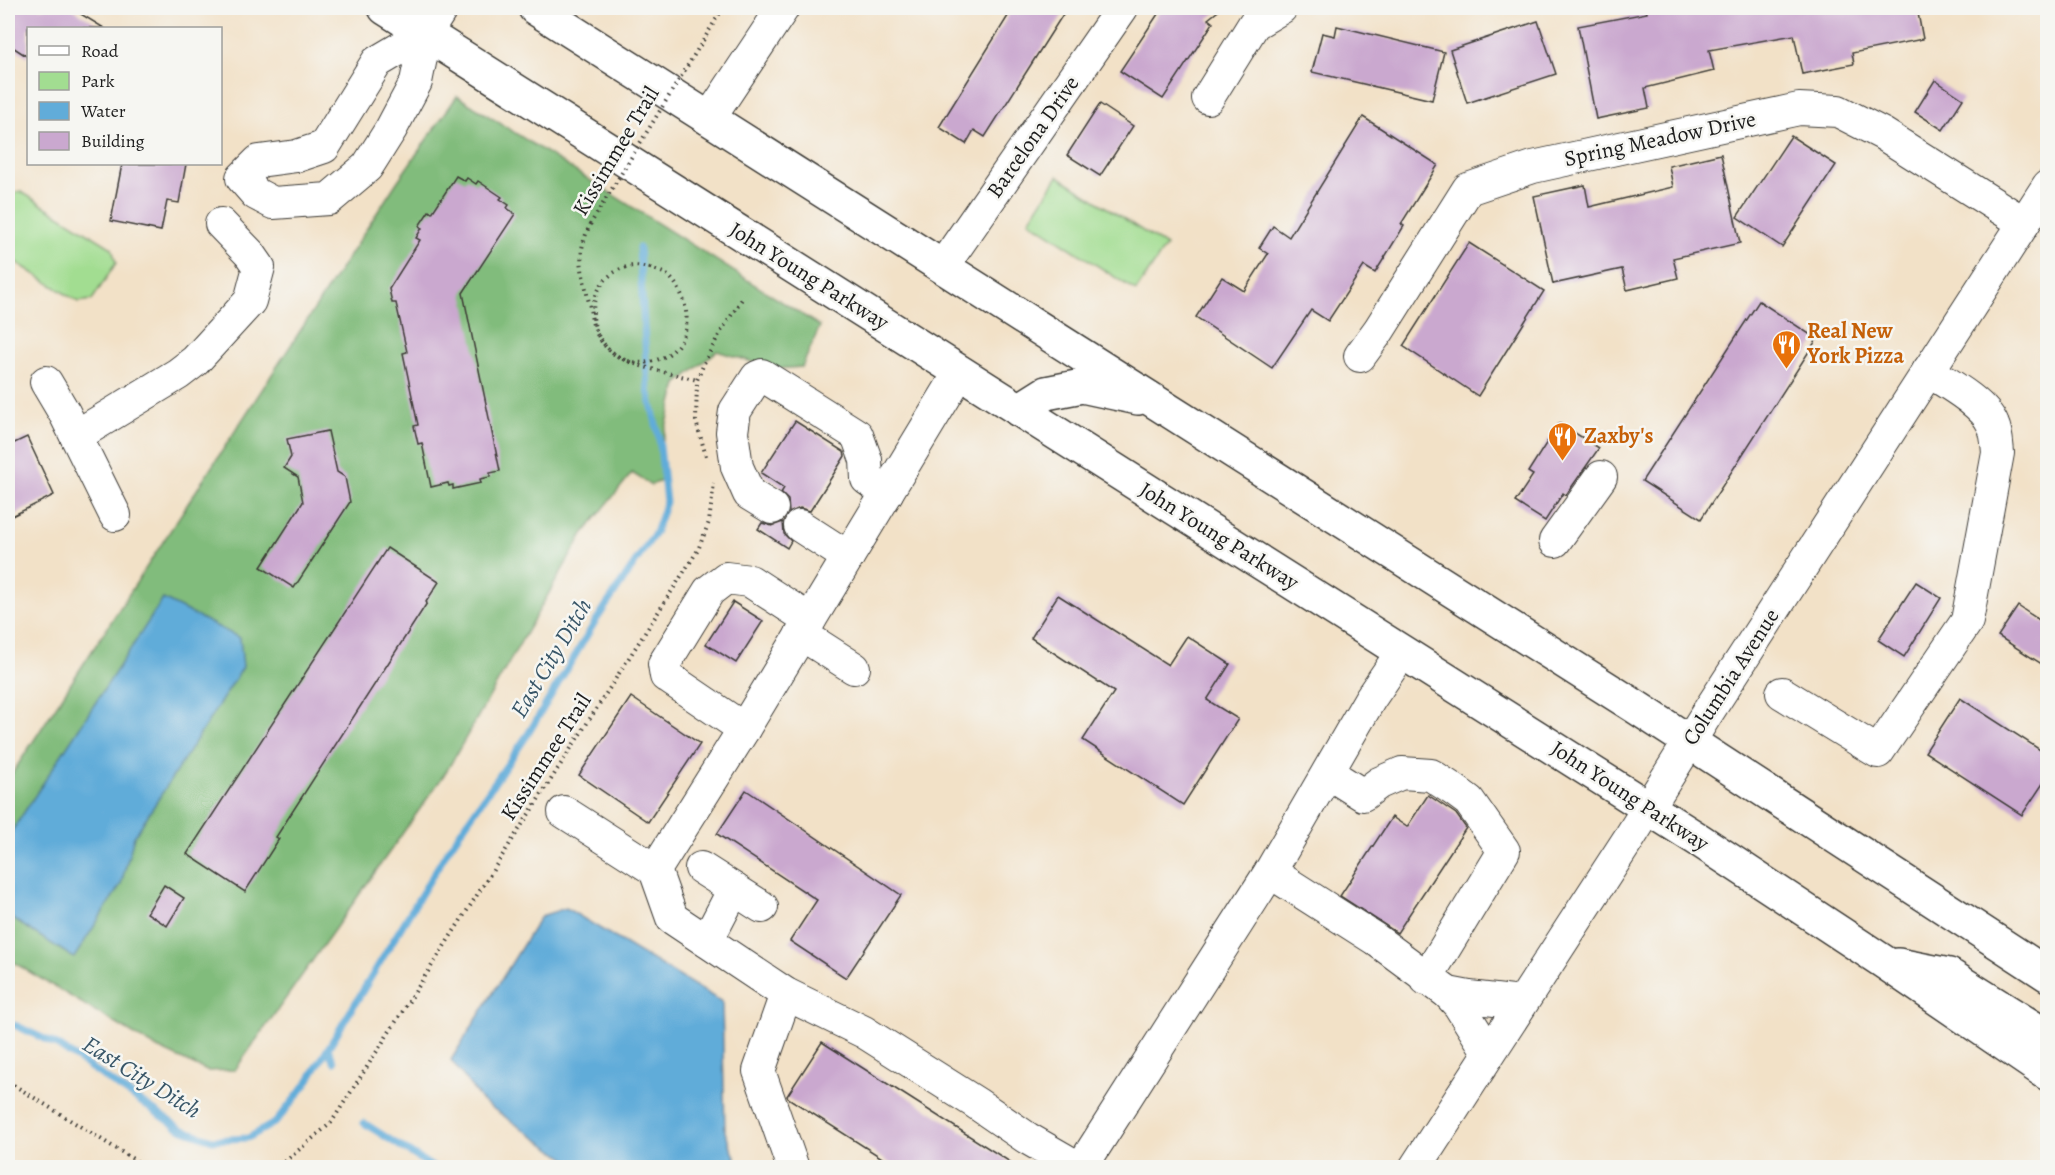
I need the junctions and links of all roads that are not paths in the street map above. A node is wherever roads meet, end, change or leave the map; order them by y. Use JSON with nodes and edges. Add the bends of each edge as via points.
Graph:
{"nodes":[{"id":1,"x":385,"y":8,"type":"edge"},
{"id":2,"x":535,"y":8,"type":"edge"},
{"id":3,"x":783,"y":8,"type":"edge"},
{"id":4,"x":1122,"y":8,"type":"edge"},
{"id":5,"x":1281,"y":8,"type":"edge"},
{"id":6,"x":434,"y":20,"type":"edge"},
{"id":7,"x":1208,"y":98,"type":"dead end"},
{"id":8,"x":709,"y":119,"type":"junction"},
{"id":9,"x":2048,"y":186,"type":"edge"},
{"id":10,"x":2024,"y":223,"type":"junction"},
{"id":11,"x":221,"y":224,"type":"dead end"},
{"id":12,"x":943,"y":266,"type":"junction"},
{"id":13,"x":1360,"y":356,"type":"dead end"},
{"id":14,"x":1928,"y":371,"type":"junction"},
{"id":15,"x":960,"y":372,"type":"junction"},
{"id":16,"x":46,"y":382,"type":"dead end"},
{"id":17,"x":1158,"y":401,"type":"junction"},
{"id":18,"x":1019,"y":410,"type":"junction"},
{"id":19,"x":76,"y":436,"type":"junction"},
{"id":20,"x":1601,"y":477,"type":"dead end"},
{"id":21,"x":886,"y":493,"type":"junction"},
{"id":22,"x":772,"y":508,"type":"dead end"},
{"id":23,"x":115,"y":515,"type":"dead end"},
{"id":24,"x":800,"y":526,"type":"dead end"},
{"id":25,"x":1555,"y":541,"type":"dead end"},
{"id":26,"x":848,"y":557,"type":"junction"},
{"id":27,"x":805,"y":627,"type":"junction"},
{"id":28,"x":1402,"y":652,"type":"junction"},
{"id":29,"x":854,"y":668,"type":"dead end"},
{"id":30,"x":1782,"y":693,"type":"dead end"},
{"id":31,"x":744,"y":729,"type":"junction"},
{"id":32,"x":1689,"y":742,"type":"junction"},
{"id":33,"x":1328,"y":773,"type":"junction"},
{"id":34,"x":1648,"y":808,"type":"junction"},
{"id":35,"x":564,"y":812,"type":"dead end"},
{"id":36,"x":701,"y":868,"type":"dead end"},
{"id":37,"x":655,"y":870,"type":"junction"},
{"id":38,"x":1270,"y":872,"type":"junction"},
{"id":39,"x":734,"y":889,"type":"junction"},
{"id":40,"x":762,"y":907,"type":"dead end"},
{"id":41,"x":707,"y":941,"type":"junction"},
{"id":42,"x":1884,"y":962,"type":"junction"},
{"id":43,"x":2048,"y":975,"type":"edge"},
{"id":44,"x":1437,"y":986,"type":"junction"},
{"id":45,"x":786,"y":994,"type":"junction"},
{"id":46,"x":1521,"y":1003,"type":"junction"},
{"id":47,"x":2048,"y":1037,"type":"edge"},
{"id":48,"x":1489,"y":1053,"type":"junction"},
{"id":49,"x":2048,"y":1074,"type":"edge"},
{"id":50,"x":794,"y":1167,"type":"edge"},
{"id":51,"x":1080,"y":1167,"type":"edge"},
{"id":52,"x":1414,"y":1167,"type":"edge"}],
"edges":[{"from":1,"to":6,"type":"highway","name":"John Young Parkway"},
{"from":2,"to":8,"type":"highway"},
{"from":3,"to":8,"type":"street"},
{"from":4,"to":12,"type":"street","name":"Barcelona Drive"},
{"from":5,"to":7,"type":"street","via":[[1254,24]]},
{"from":6,"to":6,"type":"street","via":[[377,62],[324,147],[297,156],[259,161],[242,178],[256,194],[273,203],[329,199],[367,167],[416,82]]},
{"from":6,"to":15,"type":"highway","name":"John Young Parkway"},
{"from":8,"to":12,"type":"highway"},
{"from":9,"to":10,"type":"street","name":"Columbia Avenue"},
{"from":10,"to":13,"type":"street","name":"Spring Meadow Drive","via":[[1838,111],[1799,109],[1533,167],[1468,189]]},
{"from":10,"to":14,"type":"street","name":"Columbia Avenue"},
{"from":11,"to":19,"type":"street","via":[[258,267],[250,301],[195,361]]},
{"from":12,"to":17,"type":"highway"},
{"from":14,"to":30,"type":"street","via":[[1982,409],[1997,435],[1998,453],[1967,621],[1878,752]]},
{"from":14,"to":32,"type":"street","name":"Columbia Avenue"},
{"from":15,"to":18,"type":"highway","name":"John Young Parkway"},
{"from":15,"to":21,"type":"street"},
{"from":16,"to":19,"type":"street"},
{"from":17,"to":18,"type":"highway","via":[[1082,386],[1046,393]]},
{"from":17,"to":32,"type":"highway"},
{"from":18,"to":28,"type":"highway","name":"John Young Parkway"},
{"from":19,"to":23,"type":"street"},
{"from":20,"to":25,"type":"street"},
{"from":21,"to":22,"type":"street","via":[[867,479],[858,435],[762,375],[757,376],[735,411],[732,432],[737,467],[749,494]]},
{"from":21,"to":26,"type":"street"},
{"from":24,"to":26,"type":"street"},
{"from":26,"to":27,"type":"street"},
{"from":27,"to":29,"type":"street"},
{"from":27,"to":31,"type":"street"},
{"from":27,"to":31,"type":"street","via":[[750,581],[726,578],[709,591],[664,664],[666,676]]},
{"from":28,"to":33,"type":"street"},
{"from":28,"to":34,"type":"highway","name":"John Young Parkway"},
{"from":31,"to":37,"type":"street"},
{"from":32,"to":34,"type":"street","name":"Columbia Avenue"},
{"from":32,"to":43,"type":"highway"},
{"from":33,"to":38,"type":"street"},
{"from":33,"to":44,"type":"street","via":[[1363,795],[1378,783],[1402,773],[1431,775],[1468,801],[1504,851]]},
{"from":34,"to":42,"type":"highway","name":"John Young Parkway"},
{"from":34,"to":46,"type":"street","name":"Columbia Avenue"},
{"from":35,"to":37,"type":"street"},
{"from":36,"to":39,"type":"street"},
{"from":37,"to":41,"type":"street","via":[[672,918]]},
{"from":38,"to":44,"type":"street","via":[[1375,939]]},
{"from":38,"to":51,"type":"street"},
{"from":39,"to":40,"type":"street"},
{"from":39,"to":41,"type":"street"},
{"from":41,"to":45,"type":"street"},
{"from":42,"to":47,"type":"highway","via":[[1949,975]]},
{"from":42,"to":49,"type":"highway","name":"John Young Parkway"},
{"from":44,"to":46,"type":"street","via":[[1469,997]]},
{"from":44,"to":48,"type":"street","via":[[1459,1005]]},
{"from":45,"to":50,"type":"street","via":[[759,1071]]},
{"from":45,"to":51,"type":"street","via":[[864,1032],[1027,1138]]},
{"from":46,"to":48,"type":"street","name":"Columbia Avenue"},
{"from":48,"to":52,"type":"street","name":"Columbia Avenue"}]}
